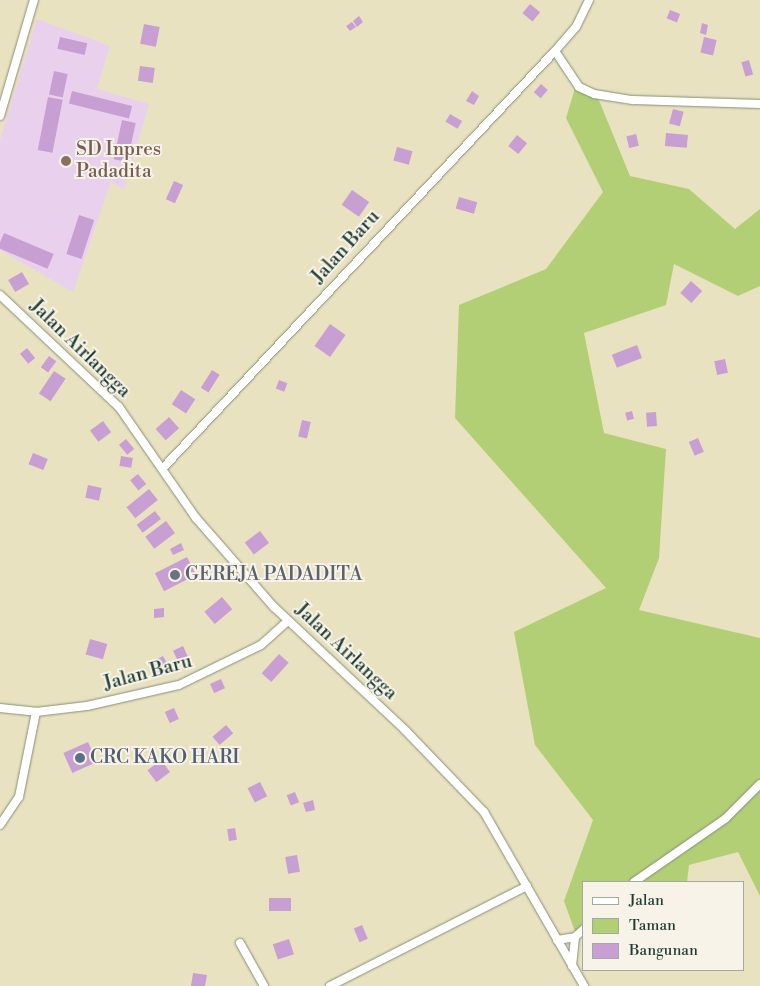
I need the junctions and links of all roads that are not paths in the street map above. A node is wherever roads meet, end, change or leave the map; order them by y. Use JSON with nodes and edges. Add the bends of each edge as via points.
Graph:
{"nodes":[{"id":1,"x":34,"y":0,"type":"edge"},
{"id":2,"x":589,"y":0,"type":"edge"},
{"id":3,"x":554,"y":51,"type":"junction"},
{"id":4,"x":760,"y":104,"type":"edge"},
{"id":5,"x":0,"y":116,"type":"edge"},
{"id":6,"x":0,"y":295,"type":"edge"},
{"id":7,"x":163,"y":468,"type":"junction"},
{"id":8,"x":288,"y":621,"type":"junction"},
{"id":9,"x":0,"y":708,"type":"edge"},
{"id":10,"x":36,"y":712,"type":"junction"},
{"id":11,"x":760,"y":784,"type":"edge"},
{"id":12,"x":0,"y":825,"type":"edge"},
{"id":13,"x":635,"y":881,"type":"edge"},
{"id":14,"x":526,"y":886,"type":"junction"},
{"id":15,"x":582,"y":931,"type":"edge"},
{"id":16,"x":575,"y":937,"type":"junction"},
{"id":17,"x":557,"y":940,"type":"junction"},
{"id":18,"x":240,"y":943,"type":"dead end"},
{"id":19,"x":572,"y":966,"type":"junction"},
{"id":20,"x":264,"y":986,"type":"edge"},
{"id":21,"x":330,"y":986,"type":"edge"},
{"id":22,"x":584,"y":986,"type":"edge"}],
"edges":[{"from":1,"to":5,"type":"street"},
{"from":2,"to":3,"type":"street","name":"Jalan Baru","via":[[576,27]]},
{"from":3,"to":4,"type":"street","via":[[579,87],[594,94],[633,100]]},
{"from":3,"to":7,"type":"street","name":"Jalan Baru"},
{"from":6,"to":7,"type":"street","name":"Jalan Airlangga","via":[[113,401]]},
{"from":7,"to":8,"type":"street","name":"Jalan Airlangga","via":[[207,531]]},
{"from":8,"to":10,"type":"street","name":"Jalan Baru","via":[[261,645],[179,684],[87,706]]},
{"from":8,"to":14,"type":"street","name":"Jalan Airlangga","via":[[377,702],[484,812]]},
{"from":9,"to":10,"type":"street","name":"Jalan Baru"},
{"from":10,"to":12,"type":"street","via":[[19,797]]},
{"from":11,"to":13,"type":"street","via":[[726,818]]},
{"from":14,"to":17,"type":"street","name":"Jalan Airlangga"},
{"from":14,"to":21,"type":"street"},
{"from":15,"to":16,"type":"street"},
{"from":16,"to":17,"type":"street"},
{"from":16,"to":19,"type":"street"},
{"from":17,"to":19,"type":"street","name":"Jalan Airlangga"},
{"from":18,"to":20,"type":"street"},
{"from":19,"to":22,"type":"street","name":"Jalan Airlangga"}]}
